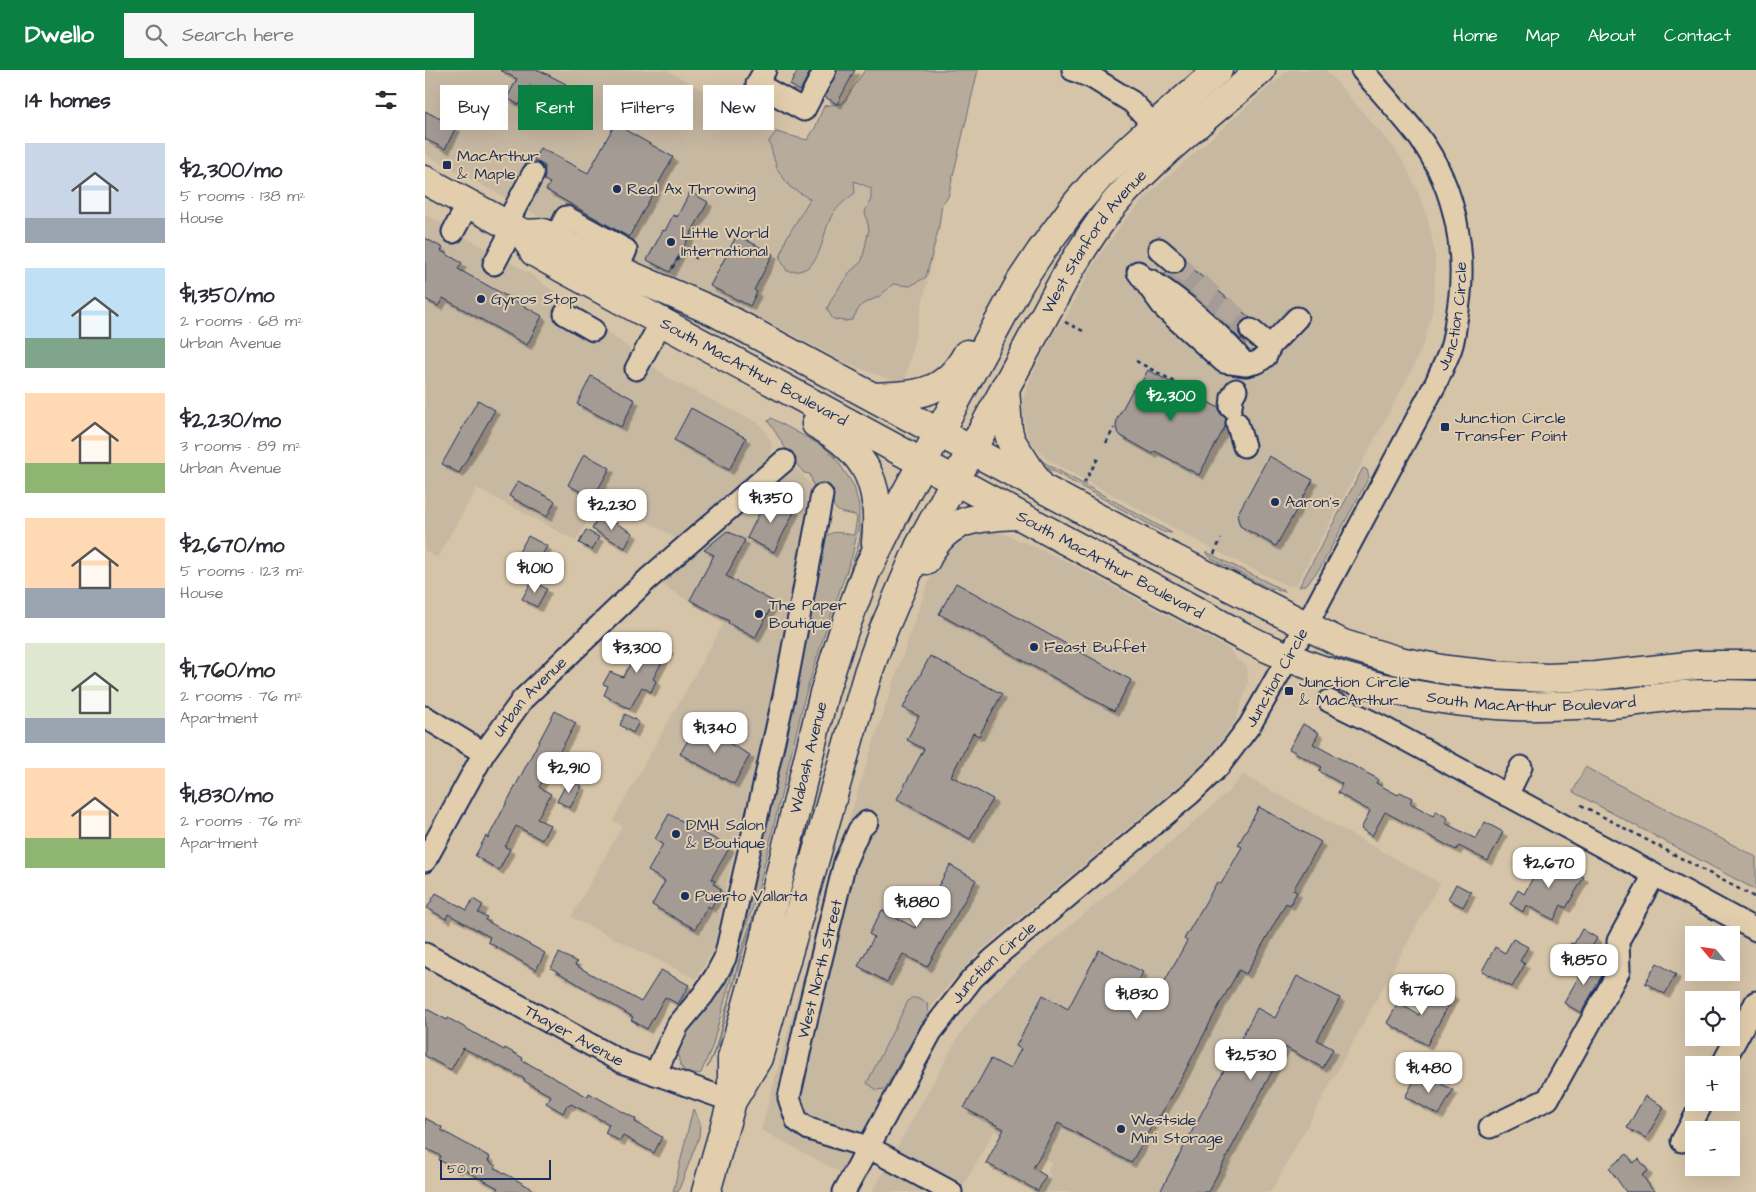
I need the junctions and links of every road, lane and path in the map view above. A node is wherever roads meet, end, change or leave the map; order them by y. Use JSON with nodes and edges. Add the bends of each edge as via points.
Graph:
{"nodes":[{"id":1,"x":765,"y":70,"type":"edge"},
{"id":2,"x":825,"y":70,"type":"edge"},
{"id":3,"x":1073,"y":70,"type":"edge"},
{"id":4,"x":1219,"y":70,"type":"edge"},
{"id":5,"x":1261,"y":70,"type":"edge"},
{"id":6,"x":1362,"y":70,"type":"edge"},
{"id":7,"x":1155,"y":125,"type":"junction"},
{"id":8,"x":1173,"y":146,"type":"junction"},
{"id":9,"x":533,"y":174,"type":"dead end"},
{"id":10,"x":425,"y":180,"type":"edge"},
{"id":11,"x":469,"y":204,"type":"junction"},
{"id":12,"x":514,"y":229,"type":"junction"},
{"id":13,"x":453,"y":232,"type":"dead end"},
{"id":14,"x":700,"y":260,"type":"dead end"},
{"id":15,"x":494,"y":264,"type":"dead end"},
{"id":16,"x":672,"y":268,"type":"dead end"},
{"id":17,"x":1138,"y":272,"type":"dead end"},
{"id":18,"x":1021,"y":281,"type":"junction"},
{"id":19,"x":565,"y":314,"type":"dead end"},
{"id":20,"x":1297,"y":318,"type":"dead end"},
{"id":21,"x":1061,"y":320,"type":"dead end"},
{"id":22,"x":661,"y":322,"type":"junction"},
{"id":23,"x":593,"y":330,"type":"dead end"},
{"id":24,"x":1251,"y":330,"type":"tunnel mouth"},
{"id":25,"x":1085,"y":332,"type":"dead end"},
{"id":26,"x":1270,"y":346,"type":"junction"},
{"id":27,"x":715,"y":351,"type":"junction"},
{"id":28,"x":1136,"y":361,"type":"dead end"},
{"id":29,"x":636,"y":369,"type":"dead end"},
{"id":30,"x":1005,"y":387,"type":"junction"},
{"id":31,"x":1192,"y":391,"type":"dead end"},
{"id":32,"x":875,"y":397,"type":"junction"},
{"id":33,"x":1235,"y":407,"type":"dead end"},
{"id":34,"x":1114,"y":428,"type":"dead end"},
{"id":35,"x":939,"y":431,"type":"junction"},
{"id":36,"x":1106,"y":444,"type":"dead end"},
{"id":37,"x":1244,"y":446,"type":"dead end"},
{"id":38,"x":972,"y":449,"type":"junction"},
{"id":39,"x":1098,"y":458,"type":"dead end"},
{"id":40,"x":784,"y":460,"type":"dead end"},
{"id":41,"x":922,"y":463,"type":"junction"},
{"id":42,"x":954,"y":480,"type":"junction"},
{"id":43,"x":1084,"y":483,"type":"dead end"},
{"id":44,"x":1041,"y":486,"type":"junction"},
{"id":45,"x":822,"y":495,"type":"dead end"},
{"id":46,"x":1016,"y":515,"type":"junction"},
{"id":47,"x":1221,"y":539,"type":"dead end"},
{"id":48,"x":1214,"y":554,"type":"dead end"},
{"id":49,"x":866,"y":572,"type":"junction"},
{"id":50,"x":1305,"y":626,"type":"junction"},
{"id":51,"x":1288,"y":657,"type":"junction"},
{"id":52,"x":1756,"y":665,"type":"edge"},
{"id":53,"x":1756,"y":695,"type":"edge"},
{"id":54,"x":1329,"y":701,"type":"dead end"},
{"id":55,"x":856,"y":711,"type":"junction"},
{"id":56,"x":425,"y":717,"type":"edge"},
{"id":57,"x":484,"y":753,"type":"junction"},
{"id":58,"x":1521,"y":767,"type":"dead end"},
{"id":59,"x":1507,"y":795,"type":"junction"},
{"id":60,"x":1581,"y":805,"type":"dead end"},
{"id":61,"x":867,"y":822,"type":"dead end"},
{"id":62,"x":425,"y":861,"type":"edge"},
{"id":63,"x":1655,"y":875,"type":"junction"},
{"id":64,"x":1756,"y":898,"type":"edge"},
{"id":65,"x":1756,"y":930,"type":"edge"},
{"id":66,"x":425,"y":954,"type":"edge"},
{"id":67,"x":1756,"y":1002,"type":"edge"},
{"id":68,"x":1727,"y":1056,"type":"edge"},
{"id":69,"x":655,"y":1074,"type":"junction"},
{"id":70,"x":732,"y":1101,"type":"junction"},
{"id":71,"x":1698,"y":1111,"type":"edge"},
{"id":72,"x":1490,"y":1127,"type":"dead end"},
{"id":73,"x":1682,"y":1141,"type":"dead end"},
{"id":74,"x":869,"y":1147,"type":"junction"},
{"id":75,"x":706,"y":1192,"type":"edge"},
{"id":76,"x":844,"y":1192,"type":"edge"},
{"id":77,"x":951,"y":1192,"type":"edge"}],
"edges":[{"from":1,"to":2,"type":"street","via":[[757,84],[804,110]]},
{"from":3,"to":7,"type":"street","via":[[1093,78],[1132,102]]},
{"from":4,"to":7,"type":"main road","name":"West Stanford Avenue"},
{"from":5,"to":8,"type":"main road","name":"West Stanford Avenue"},
{"from":6,"to":50,"type":"street","name":"Junction Circle","via":[[1419,137],[1437,168],[1457,223],[1462,268],[1460,304],[1451,346],[1436,383]]},
{"from":7,"to":8,"type":"street"},
{"from":7,"to":18,"type":"main road","name":"West Stanford Avenue","via":[[1076,204]]},
{"from":8,"to":30,"type":"main road","name":"West Stanford Avenue","via":[[1118,199],[1092,234]]},
{"from":9,"to":12,"type":"street"},
{"from":10,"to":11,"type":"main road","name":"South MacArthur Boulevard"},
{"from":11,"to":12,"type":"main road","name":"South MacArthur Boulevard"},
{"from":11,"to":13,"type":"street"},
{"from":12,"to":15,"type":"street"},
{"from":12,"to":22,"type":"main road","name":"South MacArthur Boulevard","via":[[534,252]]},
{"from":12,"to":32,"type":"main road","name":"South MacArthur Boulevard","via":[[544,234],[715,312]]},
{"from":14,"to":16,"type":"path","via":[[683,251]]},
{"from":17,"to":26,"type":"street","via":[[1165,309],[1224,362],[1246,365],[1258,362],[1266,356]]},
{"from":18,"to":32,"type":"main road","via":[[1000,293],[951,377],[920,393]]},
{"from":18,"to":35,"type":"main road","name":"West Stanford Avenue"},
{"from":19,"to":23,"type":"street"},
{"from":20,"to":26,"type":"street"},
{"from":21,"to":25,"type":"path"},
{"from":22,"to":27,"type":"main road","name":"South MacArthur Boulevard"},
{"from":22,"to":29,"type":"street"},
{"from":24,"to":26,"type":"street"},
{"from":27,"to":41,"type":"main road","name":"South MacArthur Boulevard"},
{"from":27,"to":49,"type":"main road","via":[[748,388],[829,431],[846,444],[869,473],[878,519],[876,543]]},
{"from":28,"to":31,"type":"path"},
{"from":30,"to":38,"type":"main road","name":"West Stanford Avenue"},
{"from":30,"to":44,"type":"main road","via":[[1011,441]]},
{"from":32,"to":35,"type":"main road","name":"South MacArthur Boulevard"},
{"from":33,"to":37,"type":"street"},
{"from":34,"to":36,"type":"path"},
{"from":35,"to":38,"type":"main road","name":"South MacArthur Boulevard"},
{"from":35,"to":41,"type":"main road","name":"Wabash Avenue"},
{"from":38,"to":42,"type":"main road","name":"Wabash Avenue"},
{"from":38,"to":44,"type":"main road","name":"South MacArthur Boulevard"},
{"from":39,"to":43,"type":"path"},
{"from":40,"to":57,"type":"street","name":"Urban Avenue","via":[[648,578],[553,669],[523,699]]},
{"from":41,"to":42,"type":"main road","name":"South MacArthur Boulevard"},
{"from":41,"to":49,"type":"main road","name":"Wabash Avenue"},
{"from":42,"to":46,"type":"main road","name":"South MacArthur Boulevard"},
{"from":42,"to":55,"type":"main road","name":"Wabash Avenue","via":[[899,591]]},
{"from":44,"to":50,"type":"main road","name":"South MacArthur Boulevard"},
{"from":45,"to":69,"type":"street","via":[[784,696],[725,958],[703,995],[679,1025]]},
{"from":46,"to":51,"type":"main road","name":"South MacArthur Boulevard","via":[[1244,637]]},
{"from":46,"to":55,"type":"main road","via":[[972,519],[948,530],[938,539],[905,610],[877,688]]},
{"from":47,"to":48,"type":"path"},
{"from":49,"to":70,"type":"main road","name":"Wabash Avenue","via":[[823,693],[757,969],[732,1058]]},
{"from":50,"to":51,"type":"street","name":"Junction Circle"},
{"from":50,"to":52,"type":"main road","name":"South MacArthur Boulevard","via":[[1343,644],[1399,661],[1493,675],[1547,678],[1697,665]]},
{"from":51,"to":53,"type":"main road","name":"South MacArthur Boulevard","via":[[1337,675],[1398,691],[1477,703],[1556,706],[1611,704],[1684,695]]},
{"from":51,"to":74,"type":"street","name":"Junction Circle","via":[[1250,725],[1219,766],[972,979],[931,1032]]},
{"from":54,"to":59,"type":"street"},
{"from":55,"to":70,"type":"main road","name":"Wabash Avenue","via":[[757,1058]]},
{"from":56,"to":57,"type":"street"},
{"from":57,"to":62,"type":"street","name":"Urban Avenue"},
{"from":58,"to":59,"type":"street"},
{"from":59,"to":63,"type":"street"},
{"from":60,"to":64,"type":"path"},
{"from":61,"to":74,"type":"street","name":"West North Street","via":[[859,830],[845,862],[789,1098],[797,1121],[809,1129]]},
{"from":63,"to":65,"type":"street"},
{"from":63,"to":72,"type":"street","via":[[1618,941],[1619,971],[1548,1099]]},
{"from":66,"to":69,"type":"street","name":"Thayer Avenue","via":[[622,1062]]},
{"from":67,"to":68,"type":"street"},
{"from":69,"to":70,"type":"street","name":"Thayer Avenue"},
{"from":70,"to":75,"type":"main road","name":"Wabash Avenue"},
{"from":71,"to":73,"type":"street"},
{"from":74,"to":76,"type":"street","name":"Junction Circle"},
{"from":74,"to":77,"type":"street"}]}
